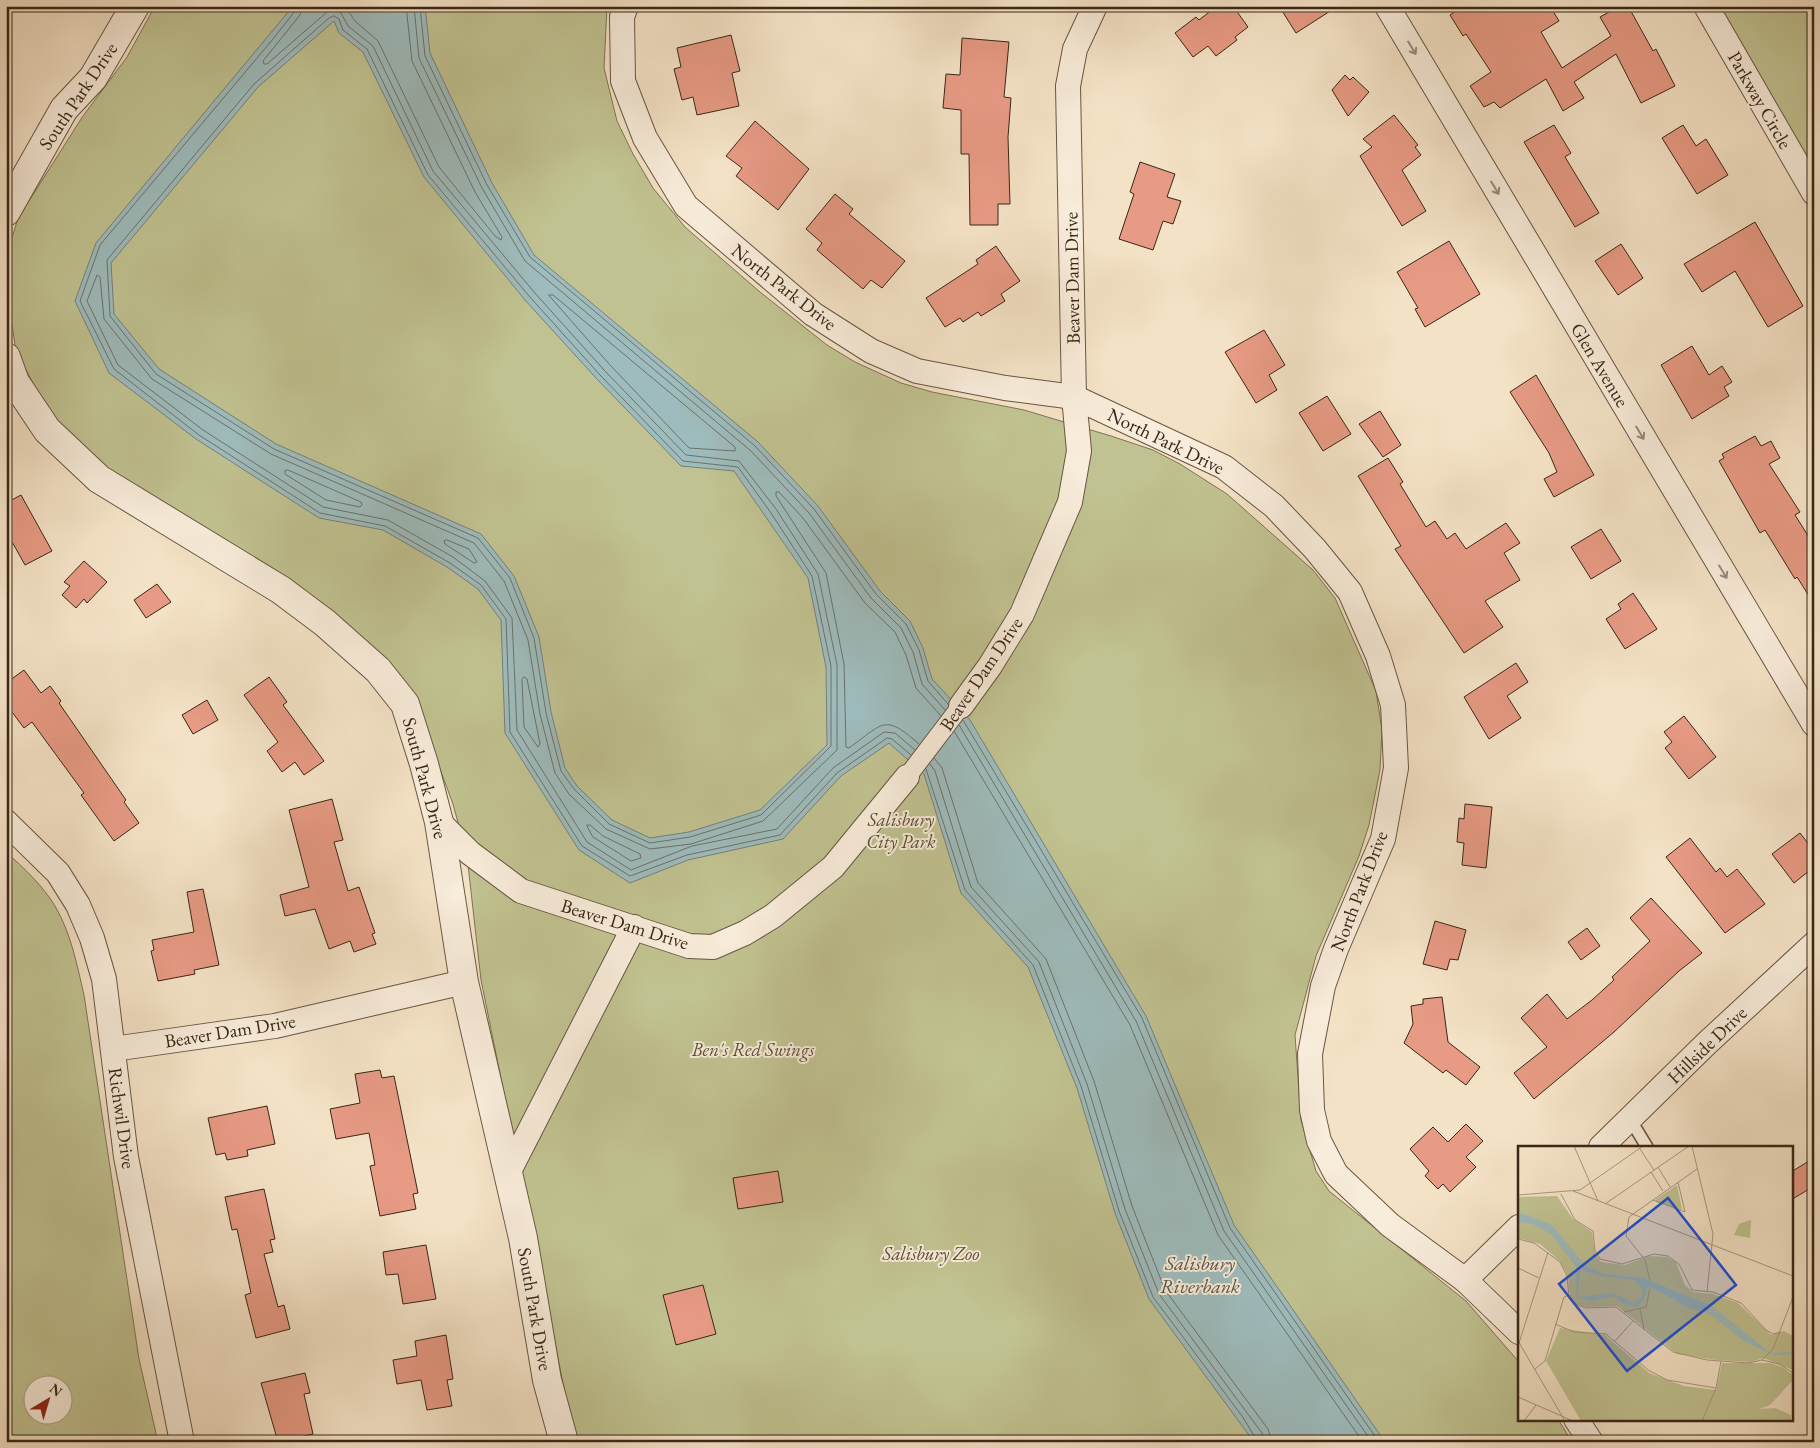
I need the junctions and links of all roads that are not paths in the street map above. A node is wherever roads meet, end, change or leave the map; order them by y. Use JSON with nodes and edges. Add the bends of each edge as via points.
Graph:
{"nodes":[{"id":1,"x":135,"y":6,"type":"edge"},
{"id":2,"x":626,"y":6,"type":"edge"},
{"id":3,"x":1095,"y":6,"type":"edge"},
{"id":4,"x":1387,"y":6,"type":"edge"},
{"id":5,"x":1706,"y":6,"type":"edge"},
{"id":6,"x":1814,"y":193,"type":"edge"},
{"id":7,"x":9,"y":201,"type":"edge"},
{"id":8,"x":6,"y":357,"type":"edge"},
{"id":9,"x":1074,"y":397,"type":"junction"},
{"id":10,"x":961,"y":706,"type":"joint"},
{"id":11,"x":1814,"y":724,"type":"edge"},
{"id":12,"x":907,"y":777,"type":"joint"},
{"id":13,"x":6,"y":822,"type":"edge"},
{"id":14,"x":439,"y":822,"type":"junction"},
{"id":15,"x":634,"y":927,"type":"junction"},
{"id":16,"x":1812,"y":952,"type":"edge"},
{"id":17,"x":464,"y":982,"type":"junction"},
{"id":18,"x":113,"y":1049,"type":"junction"},
{"id":19,"x":1630,"y":1119,"type":"junction"},
{"id":20,"x":1602,"y":1146,"type":"edge"},
{"id":21,"x":1646,"y":1146,"type":"edge"},
{"id":22,"x":508,"y":1175,"type":"junction"},
{"id":23,"x":1518,"y":1228,"type":"edge"},
{"id":24,"x":1465,"y":1280,"type":"junction"},
{"id":25,"x":1518,"y":1331,"type":"edge"},
{"id":26,"x":1577,"y":1420,"type":"edge"},
{"id":27,"x":182,"y":1442,"type":"edge"},
{"id":28,"x":564,"y":1442,"type":"edge"},
{"id":29,"x":1590,"y":1442,"type":"edge"}],
"edges":[{"from":1,"to":7,"type":"street","name":"South Park Drive","via":[[94,78],[64,110]]},
{"from":2,"to":9,"type":"street","name":"North Park Drive","via":[[622,17],[623,81],[645,138],[686,206],[813,314],[871,351],[917,371]]},
{"from":3,"to":9,"type":"street","name":"Beaver Dam Drive","via":[[1074,49],[1068,86]]},
{"from":4,"to":11,"type":"street","name":"Glen Avenue","one_way":true},
{"from":5,"to":6,"type":"street","name":"Parkway Circle"},
{"from":8,"to":14,"type":"street","name":"South Park Drive","via":[[15,382],[47,430],[99,479],[281,590],[325,623],[378,670],[405,704]]},
{"from":9,"to":10,"type":"street","name":"Beaver Dam Drive","via":[[1079,451],[1070,502],[1022,614]]},
{"from":9,"to":24,"type":"street","name":"North Park Drive","via":[[1224,467],[1274,506],[1350,592],[1378,656],[1393,705],[1396,768],[1383,839],[1323,986],[1310,1054],[1312,1110],[1319,1141],[1336,1174],[1390,1226]]},
{"from":10,"to":12,"type":"street","name":"Beaver Dam Drive"},
{"from":12,"to":15,"type":"street","name":"Beaver Dam Drive","via":[[833,867],[773,916],[745,932],[712,947],[689,946]]},
{"from":13,"to":18,"type":"street","name":"Richwil Drive","via":[[58,873],[78,905],[104,979]]},
{"from":14,"to":15,"type":"street","name":"Beaver Dam Drive","via":[[470,852],[521,891]]},
{"from":14,"to":17,"type":"street","name":"South Park Drive"},
{"from":15,"to":22,"type":"street"},
{"from":16,"to":19,"type":"street","name":"Hillside Drive"},
{"from":17,"to":18,"type":"street","name":"Beaver Dam Drive","via":[[276,1026]]},
{"from":17,"to":22,"type":"street","name":"South Park Drive"},
{"from":18,"to":27,"type":"street","name":"Richwil Drive","via":[[126,1158]]},
{"from":19,"to":20,"type":"street","name":"Hillside Drive"},
{"from":19,"to":21,"type":"lane"},
{"from":22,"to":28,"type":"street","name":"South Park Drive","via":[[547,1380]]},
{"from":23,"to":24,"type":"street"},
{"from":24,"to":25,"type":"street","name":"North Park Drive"},
{"from":26,"to":29,"type":"street"}]}
